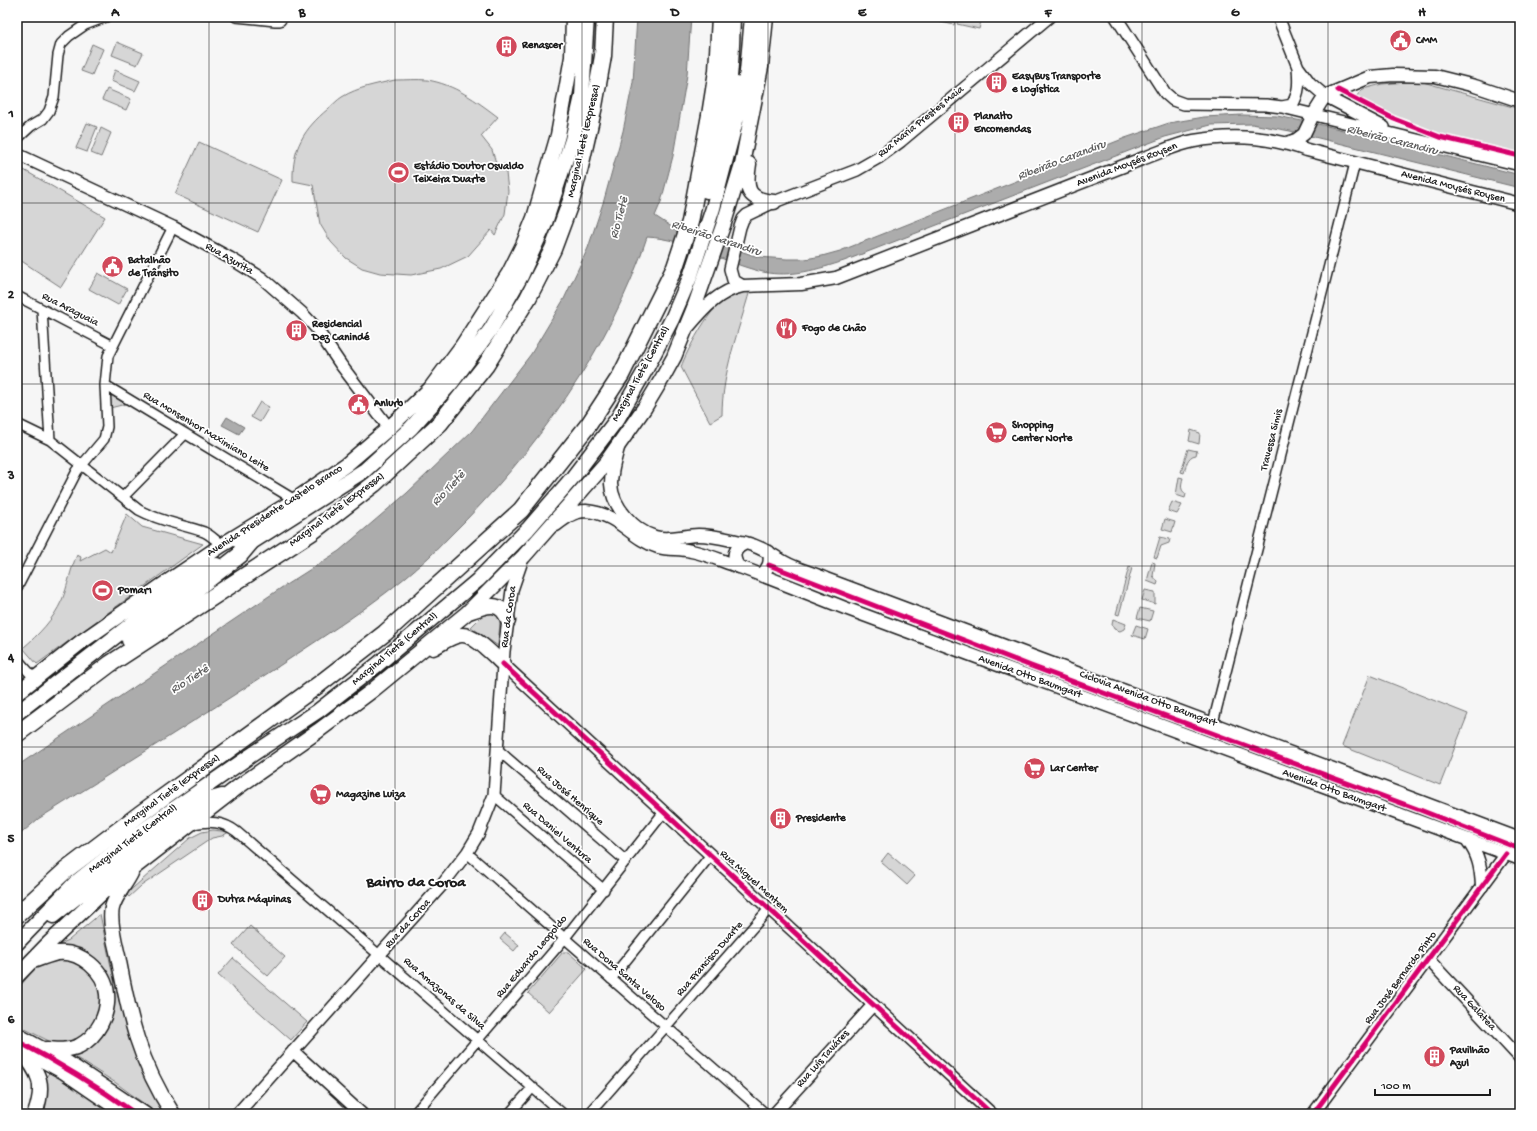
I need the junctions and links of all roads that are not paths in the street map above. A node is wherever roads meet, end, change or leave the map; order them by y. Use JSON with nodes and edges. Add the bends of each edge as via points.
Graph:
{"nodes":[{"id":1,"x":106,"y":17,"type":"edge"},
{"id":2,"x":236,"y":17,"type":"edge"},
{"id":3,"x":573,"y":17,"type":"edge"},
{"id":4,"x":587,"y":17,"type":"edge"},
{"id":5,"x":605,"y":17,"type":"edge"},
{"id":6,"x":720,"y":17,"type":"edge"},
{"id":7,"x":732,"y":17,"type":"edge"},
{"id":8,"x":743,"y":17,"type":"edge"},
{"id":9,"x":752,"y":17,"type":"edge"},
{"id":10,"x":766,"y":17,"type":"edge"},
{"id":11,"x":1049,"y":17,"type":"edge"},
{"id":12,"x":1116,"y":17,"type":"edge"},
{"id":13,"x":1278,"y":17,"type":"edge"},
{"id":14,"x":281,"y":19,"type":"edge"},
{"id":15,"x":1038,"y":22,"type":"edge"},
{"id":16,"x":761,"y":67,"type":"junction"},
{"id":17,"x":1298,"y":67,"type":"junction"},
{"id":18,"x":1325,"y":96,"type":"junction"},
{"id":19,"x":1520,"y":101,"type":"edge"},
{"id":20,"x":1282,"y":108,"type":"junction"},
{"id":21,"x":738,"y":113,"type":"junction"},
{"id":22,"x":1312,"y":118,"type":"junction"},
{"id":23,"x":1399,"y":135,"type":"junction"},
{"id":24,"x":17,"y":139,"type":"edge"},
{"id":25,"x":1289,"y":143,"type":"junction"},
{"id":26,"x":17,"y":154,"type":"edge"},
{"id":27,"x":1355,"y":163,"type":"junction"},
{"id":28,"x":1520,"y":165,"type":"edge"},
{"id":29,"x":774,"y":202,"type":"junction"},
{"id":30,"x":1520,"y":204,"type":"edge"},
{"id":31,"x":691,"y":219,"type":"junction"},
{"id":32,"x":173,"y":227,"type":"junction"},
{"id":33,"x":743,"y":286,"type":"junction"},
{"id":34,"x":17,"y":296,"type":"edge"},
{"id":35,"x":42,"y":309,"type":"junction"},
{"id":36,"x":684,"y":332,"type":"junction"},
{"id":37,"x":113,"y":346,"type":"junction"},
{"id":38,"x":105,"y":385,"type":"junction"},
{"id":39,"x":17,"y":424,"type":"edge"},
{"id":40,"x":390,"y":428,"type":"junction"},
{"id":41,"x":185,"y":434,"type":"junction"},
{"id":42,"x":50,"y":440,"type":"junction"},
{"id":43,"x":620,"y":443,"type":"junction"},
{"id":44,"x":82,"y":464,"type":"junction"},
{"id":45,"x":123,"y":497,"type":"junction"},
{"id":46,"x":295,"y":500,"type":"junction"},
{"id":47,"x":546,"y":532,"type":"junction"},
{"id":48,"x":250,"y":543,"type":"junction"},
{"id":49,"x":746,"y":543,"type":"junction"},
{"id":50,"x":222,"y":545,"type":"junction"},
{"id":51,"x":769,"y":552,"type":"junction"},
{"id":52,"x":524,"y":556,"type":"junction"},
{"id":53,"x":739,"y":567,"type":"junction"},
{"id":54,"x":761,"y":575,"type":"junction"},
{"id":55,"x":18,"y":586,"type":"dead end"},
{"id":56,"x":467,"y":613,"type":"junction"},
{"id":57,"x":508,"y":621,"type":"junction"},
{"id":58,"x":1028,"y":655,"type":"junction"},
{"id":59,"x":17,"y":659,"type":"edge"},
{"id":60,"x":1044,"y":660,"type":"junction"},
{"id":61,"x":110,"y":664,"type":"junction"},
{"id":62,"x":503,"y":664,"type":"junction"},
{"id":63,"x":403,"y":665,"type":"junction"},
{"id":64,"x":1021,"y":673,"type":"junction"},
{"id":65,"x":35,"y":679,"type":"junction"},
{"id":66,"x":1036,"y":679,"type":"junction"},
{"id":67,"x":17,"y":693,"type":"edge"},
{"id":68,"x":17,"y":713,"type":"edge"},
{"id":69,"x":1213,"y":723,"type":"junction"},
{"id":70,"x":17,"y":734,"type":"edge"},
{"id":71,"x":498,"y":750,"type":"junction"},
{"id":72,"x":227,"y":795,"type":"junction"},
{"id":73,"x":494,"y":795,"type":"junction"},
{"id":74,"x":1418,"y":800,"type":"junction"},
{"id":75,"x":664,"y":812,"type":"junction"},
{"id":76,"x":1411,"y":819,"type":"junction"},
{"id":77,"x":189,"y":825,"type":"junction"},
{"id":78,"x":1520,"y":839,"type":"edge"},
{"id":79,"x":1468,"y":841,"type":"junction"},
{"id":80,"x":1520,"y":845,"type":"edge"},
{"id":81,"x":467,"y":853,"type":"junction"},
{"id":82,"x":1506,"y":854,"type":"junction"},
{"id":83,"x":710,"y":856,"type":"junction"},
{"id":84,"x":1520,"y":859,"type":"edge"},
{"id":85,"x":626,"y":861,"type":"junction"},
{"id":86,"x":135,"y":867,"type":"junction"},
{"id":87,"x":1482,"y":886,"type":"junction"},
{"id":88,"x":604,"y":890,"type":"junction"},
{"id":89,"x":769,"y":910,"type":"junction"},
{"id":90,"x":17,"y":915,"type":"edge"},
{"id":91,"x":564,"y":939,"type":"junction"},
{"id":92,"x":19,"y":941,"type":"edge"},
{"id":93,"x":380,"y":955,"type":"junction"},
{"id":94,"x":1428,"y":959,"type":"junction"},
{"id":95,"x":31,"y":961,"type":"junction"},
{"id":96,"x":17,"y":976,"type":"edge"},
{"id":97,"x":611,"y":979,"type":"junction"},
{"id":98,"x":873,"y":1005,"type":"junction"},
{"id":99,"x":666,"y":1027,"type":"junction"},
{"id":100,"x":17,"y":1034,"type":"edge"},
{"id":101,"x":478,"y":1039,"type":"junction"},
{"id":102,"x":19,"y":1049,"type":"edge"},
{"id":103,"x":46,"y":1049,"type":"junction"},
{"id":104,"x":293,"y":1051,"type":"junction"},
{"id":105,"x":1520,"y":1058,"type":"edge"},
{"id":106,"x":533,"y":1087,"type":"junction"},
{"id":107,"x":36,"y":1114,"type":"edge"},
{"id":108,"x":124,"y":1114,"type":"edge"},
{"id":109,"x":146,"y":1114,"type":"edge"},
{"id":110,"x":173,"y":1114,"type":"edge"},
{"id":111,"x":237,"y":1114,"type":"edge"},
{"id":112,"x":362,"y":1114,"type":"edge"},
{"id":113,"x":414,"y":1114,"type":"edge"},
{"id":114,"x":509,"y":1114,"type":"edge"},
{"id":115,"x":563,"y":1114,"type":"edge"},
{"id":116,"x":589,"y":1114,"type":"edge"},
{"id":117,"x":766,"y":1114,"type":"edge"},
{"id":118,"x":774,"y":1114,"type":"edge"},
{"id":119,"x":992,"y":1114,"type":"edge"},
{"id":120,"x":1313,"y":1114,"type":"edge"}],
"edges":[{"from":1,"to":24,"type":"street","via":[[85,25],[61,44],[54,97],[49,111],[43,119]]},
{"from":2,"to":14,"type":"street","via":[[268,21]]},
{"from":3,"to":40,"type":"highway","name":"Avenida Presidente Castelo Branco","via":[[572,57],[558,135],[537,210],[523,245],[462,346],[430,389]]},
{"from":4,"to":48,"type":"highway","via":[[582,96],[572,140],[544,226],[522,276],[491,329],[452,382],[411,428],[365,470]]},
{"from":5,"to":61,"type":"highway","name":"Marginal Tietê (Expressa)","via":[[603,56],[594,106],[572,198],[553,249],[528,298],[486,365],[440,423],[374,484],[312,532]]},
{"from":6,"to":31,"type":"highway","via":[[717,71]]},
{"from":7,"to":31,"type":"highway","via":[[731,63],[720,136],[705,198]]},
{"from":8,"to":21,"type":"highway","via":[[734,98]]},
{"from":9,"to":21,"type":"highway","via":[[748,72]]},
{"from":10,"to":16,"type":"highway"},
{"from":11,"to":15,"type":"street","name":"Rua Maria Prestes Maia"},
{"from":12,"to":20,"type":"street","via":[[1165,93],[1174,100],[1192,105],[1266,105]]},
{"from":13,"to":17,"type":"street"},
{"from":15,"to":29,"type":"street","name":"Rua Maria Prestes Maia","via":[[878,158],[857,170]]},
{"from":16,"to":29,"type":"highway","via":[[762,91],[747,187],[756,199]]},
{"from":16,"to":36,"type":"highway","via":[[742,164],[724,223]]},
{"from":17,"to":18,"type":"street","via":[[1310,83]]},
{"from":17,"to":20,"type":"street","via":[[1300,84],[1296,98],[1292,105]]},
{"from":18,"to":19,"type":"main road","via":[[1370,77],[1418,75],[1435,76],[1475,86]]},
{"from":18,"to":22,"type":"main road"},
{"from":18,"to":23,"type":"street"},
{"from":20,"to":22,"type":"street"},
{"from":21,"to":92,"type":"highway","name":"Marginal Tietê (Central)","via":[[699,252],[672,319],[618,418],[573,477],[528,529],[478,580],[377,665],[318,711],[129,840],[75,883]]},
{"from":22,"to":23,"type":"street"},
{"from":22,"to":25,"type":"main road","via":[[1304,134]]},
{"from":23,"to":28,"type":"street"},
{"from":25,"to":27,"type":"main road","name":"Avenida Moysés Roysen"},
{"from":25,"to":33,"type":"main road","name":"Avenida Moysés Roysen","via":[[1252,138],[1193,141],[836,278],[801,284]]},
{"from":26,"to":32,"type":"street","name":"Rua Azurita"},
{"from":27,"to":30,"type":"main road","name":"Avenida Moysés Roysen"},
{"from":27,"to":69,"type":"street","name":"Travessa Simis"},
{"from":29,"to":33,"type":"street","name":"Rua Maria Prestes Maia","via":[[743,219],[740,227],[730,269],[733,280]]},
{"from":31,"to":90,"type":"highway","name":"Marginal Tietê (Expressa)","via":[[675,267],[621,375],[589,424],[522,510],[385,633],[318,686],[66,870]]},
{"from":32,"to":37,"type":"street"},
{"from":32,"to":40,"type":"street","name":"Rua Azurita","via":[[262,278],[302,313],[316,328]]},
{"from":33,"to":36,"type":"main road","name":"Avenida Moysés Roysen","via":[[719,295]]},
{"from":34,"to":35,"type":"street","name":"Rua Araguaia"},
{"from":35,"to":37,"type":"street","name":"Rua Araguaia"},
{"from":35,"to":42,"type":"street"},
{"from":36,"to":43,"type":"highway","via":[[663,377]]},
{"from":37,"to":38,"type":"street","via":[[108,356]]},
{"from":38,"to":41,"type":"street","name":"Rua Monsenhor Maximiano Leite"},
{"from":38,"to":44,"type":"street","via":[[107,433],[100,445]]},
{"from":39,"to":42,"type":"street"},
{"from":40,"to":46,"type":"highway","name":"Avenida Presidente Castelo Branco","via":[[347,464]]},
{"from":41,"to":45,"type":"street"},
{"from":41,"to":46,"type":"street","name":"Rua Monsenhor Maximiano Leite"},
{"from":42,"to":44,"type":"street"},
{"from":43,"to":47,"type":"highway"},
{"from":43,"to":49,"type":"main road","name":"Avenida Otto Baumgart","via":[[611,483],[612,493],[630,522],[645,533],[665,539],[706,535]]},
{"from":44,"to":45,"type":"street"},
{"from":44,"to":55,"type":"street"},
{"from":45,"to":50,"type":"street","via":[[150,516],[205,533]]},
{"from":46,"to":50,"type":"highway","name":"Avenida Presidente Castelo Branco"},
{"from":47,"to":52,"type":"highway"},
{"from":47,"to":53,"type":"main road","name":"Avenida Otto Baumgart","via":[[569,515],[586,512],[613,518],[658,547],[692,551]]},
{"from":48,"to":61,"type":"highway","via":[[240,555],[127,642]]},
{"from":48,"to":68,"type":"highway","via":[[147,612]]},
{"from":49,"to":51,"type":"main road","name":"Avenida Otto Baumgart"},
{"from":49,"to":53,"type":"main road","via":[[738,546],[735,551]]},
{"from":50,"to":65,"type":"highway","name":"Avenida Presidente Castelo Branco","via":[[81,642]]},
{"from":51,"to":54,"type":"main road","via":[[769,565]]},
{"from":51,"to":58,"type":"main road","name":"Avenida Otto Baumgart","via":[[785,562]]},
{"from":52,"to":56,"type":"highway"},
{"from":52,"to":57,"type":"street","name":"Rua da Coroa","via":[[512,590]]},
{"from":53,"to":54,"type":"main road","name":"Avenida Otto Baumgart"},
{"from":54,"to":64,"type":"main road","name":"Avenida Otto Baumgart"},
{"from":56,"to":57,"type":"highway","via":[[482,607],[494,606],[506,614]]},
{"from":56,"to":63,"type":"highway"},
{"from":57,"to":62,"type":"street","name":"Rua da Coroa"},
{"from":58,"to":60,"type":"main road","name":"Avenida Otto Baumgart"},
{"from":58,"to":64,"type":"main road","via":[[1031,666]]},
{"from":59,"to":65,"type":"street"},
{"from":60,"to":66,"type":"main road","via":[[1034,668]]},
{"from":60,"to":69,"type":"main road","name":"Avenida Otto Baumgart"},
{"from":61,"to":70,"type":"highway","name":"Marginal Tietê (Expressa)"},
{"from":62,"to":63,"type":"highway","via":[[472,638],[461,635]]},
{"from":62,"to":71,"type":"street","name":"Rua da Coroa"},
{"from":62,"to":75,"type":"street","name":"Rua Miguel Mentem"},
{"from":63,"to":72,"type":"highway","via":[[318,731]]},
{"from":64,"to":66,"type":"main road","name":"Avenida Otto Baumgart"},
{"from":65,"to":67,"type":"highway","name":"Avenida Presidente Castelo Branco"},
{"from":66,"to":76,"type":"main road","name":"Avenida Otto Baumgart"},
{"from":69,"to":74,"type":"main road","name":"Avenida Otto Baumgart"},
{"from":71,"to":73,"type":"street","name":"Rua da Coroa"},
{"from":71,"to":85,"type":"street","name":"Rua José Henrique"},
{"from":72,"to":77,"type":"highway"},
{"from":72,"to":92,"type":"highway","via":[[201,802]]},
{"from":73,"to":81,"type":"street","name":"Rua da Coroa","via":[[479,833]]},
{"from":73,"to":88,"type":"street","name":"Rua Daniel Ventura"},
{"from":74,"to":76,"type":"main road","via":[[1420,810]]},
{"from":74,"to":78,"type":"main road","name":"Avenida Otto Baumgart"},
{"from":75,"to":83,"type":"street","name":"Rua Miguel Mentem"},
{"from":75,"to":85,"type":"street","name":"Rua Eduardo Leopoldo"},
{"from":76,"to":79,"type":"main road","name":"Avenida Otto Baumgart"},
{"from":77,"to":86,"type":"highway"},
{"from":77,"to":93,"type":"street","name":"Rua Amazonas da Silva","via":[[211,822],[231,827]]},
{"from":79,"to":82,"type":"main road","name":"Avenida Otto Baumgart"},
{"from":79,"to":87,"type":"main road","via":[[1478,859]]},
{"from":80,"to":82,"type":"main road"},
{"from":81,"to":91,"type":"street","name":"Rua Dona Santa Veloso"},
{"from":81,"to":93,"type":"street","name":"Rua da Coroa"},
{"from":82,"to":84,"type":"main road","name":"Avenida Otto Baumgart"},
{"from":82,"to":87,"type":"street","name":"Rua José Bernardo Pinto"},
{"from":83,"to":89,"type":"street","name":"Rua Miguel Mentem"},
{"from":83,"to":97,"type":"street"},
{"from":85,"to":88,"type":"street","name":"Rua Eduardo Leopoldo"},
{"from":86,"to":95,"type":"highway","via":[[106,890]]},
{"from":86,"to":110,"type":"highway","via":[[112,908],[115,941],[136,1037],[154,1082]]},
{"from":87,"to":94,"type":"street","name":"Rua José Bernardo Pinto"},
{"from":88,"to":91,"type":"street","name":"Rua Eduardo Leopoldo"},
{"from":89,"to":98,"type":"street","name":"Rua Miguel Mentem"},
{"from":89,"to":99,"type":"street","name":"Rua Francisco Duarte"},
{"from":91,"to":97,"type":"street","name":"Rua Dona Santa Veloso"},
{"from":91,"to":101,"type":"street","name":"Rua Eduardo Leopoldo"},
{"from":93,"to":101,"type":"street","name":"Rua Amazonas da Silva"},
{"from":93,"to":104,"type":"street","name":"Rua da Coroa"},
{"from":94,"to":105,"type":"street","name":"Rua Galatea"},
{"from":94,"to":120,"type":"street","name":"Rua José Bernardo Pinto"},
{"from":95,"to":96,"type":"highway"},
{"from":95,"to":103,"type":"highway","via":[[57,953],[81,958],[99,975],[107,994],[104,1019],[89,1039],[79,1046],[59,1051]]},
{"from":97,"to":99,"type":"street","name":"Rua Dona Santa Veloso"},
{"from":98,"to":118,"type":"street","name":"Rua Luís Taváres"},
{"from":98,"to":119,"type":"street","name":"Rua Miguel Mentem"},
{"from":99,"to":116,"type":"street","name":"Rua Francisco Duarte"},
{"from":99,"to":117,"type":"street","name":"Rua Dona Santa Veloso"},
{"from":100,"to":103,"type":"main road"},
{"from":101,"to":106,"type":"street","name":"Rua Amazonas da Silva"},
{"from":101,"to":113,"type":"street","name":"Rua Eduardo Leopoldo"},
{"from":102,"to":107,"type":"highway","via":[[35,1070],[41,1083]]},
{"from":102,"to":108,"type":"main road","via":[[64,1073]]},
{"from":103,"to":109,"type":"main road"},
{"from":104,"to":111,"type":"street","name":"Rua da Coroa"},
{"from":104,"to":112,"type":"street"},
{"from":106,"to":114,"type":"street"},
{"from":106,"to":115,"type":"street","name":"Rua Amazonas da Silva"}]}
